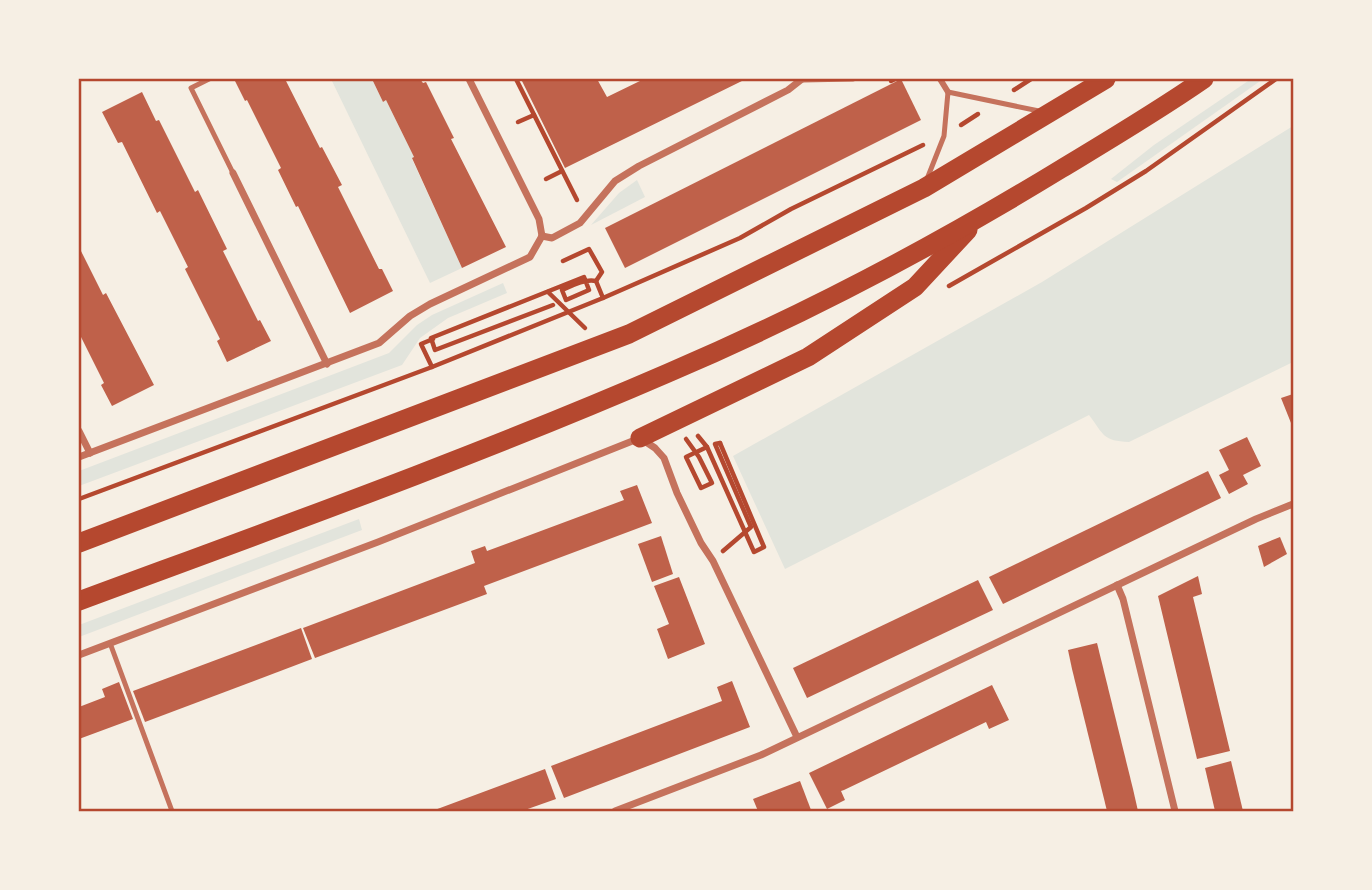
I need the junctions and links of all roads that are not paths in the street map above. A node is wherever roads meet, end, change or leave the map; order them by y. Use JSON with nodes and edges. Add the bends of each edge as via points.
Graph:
{"nodes":[{"id":1,"x":209,"y":79,"type":"edge"},
{"id":2,"x":469,"y":79,"type":"edge"},
{"id":3,"x":803,"y":79,"type":"edge"},
{"id":4,"x":853,"y":79,"type":"edge"},
{"id":5,"x":940,"y":79,"type":"edge"},
{"id":6,"x":1106,"y":79,"type":"edge"},
{"id":7,"x":1204,"y":79,"type":"edge"},
{"id":8,"x":948,"y":92,"type":"junction"},
{"id":9,"x":1052,"y":113,"type":"junction"},
{"id":10,"x":233,"y":173,"type":"joint"},
{"id":11,"x":924,"y":188,"type":"junction"},
{"id":12,"x":978,"y":219,"type":"junction"},
{"id":13,"x":542,"y":236,"type":"junction"},
{"id":14,"x":327,"y":363,"type":"junction"},
{"id":15,"x":79,"y":431,"type":"edge"},
{"id":16,"x":640,"y":438,"type":"junction"},
{"id":17,"x":90,"y":453,"type":"junction"},
{"id":18,"x":79,"y":457,"type":"edge"},
{"id":19,"x":1293,"y":504,"type":"edge"},
{"id":20,"x":79,"y":543,"type":"edge"},
{"id":21,"x":1117,"y":585,"type":"junction"},
{"id":22,"x":79,"y":601,"type":"edge"},
{"id":23,"x":110,"y":643,"type":"junction"},
{"id":24,"x":79,"y":655,"type":"edge"},
{"id":25,"x":797,"y":737,"type":"junction"},
{"id":26,"x":172,"y":811,"type":"edge"},
{"id":27,"x":615,"y":811,"type":"edge"},
{"id":28,"x":1175,"y":811,"type":"edge"}],
"edges":[{"from":1,"to":10,"type":"lane","via":[[191,88]]},
{"from":2,"to":13,"type":"street","via":[[539,219]]},
{"from":3,"to":4,"type":"lane"},
{"from":3,"to":13,"type":"street","via":[[639,166],[615,181],[580,223],[552,238]]},
{"from":5,"to":8,"type":"street"},
{"from":6,"to":9,"type":"highway"},
{"from":7,"to":12,"type":"highway"},
{"from":8,"to":9,"type":"lane"},
{"from":8,"to":11,"type":"lane","via":[[944,136]]},
{"from":9,"to":11,"type":"highway"},
{"from":10,"to":14,"type":"street"},
{"from":11,"to":20,"type":"highway","via":[[628,334]]},
{"from":12,"to":16,"type":"highway","via":[[915,287],[836,339]]},
{"from":12,"to":22,"type":"highway","via":[[817,305],[668,373]]},
{"from":13,"to":14,"type":"street","via":[[530,257],[430,304],[379,343]]},
{"from":14,"to":17,"type":"street"},
{"from":15,"to":17,"type":"street"},
{"from":16,"to":23,"type":"street"},
{"from":16,"to":25,"type":"street","via":[[664,458]]},
{"from":17,"to":18,"type":"street"},
{"from":19,"to":21,"type":"street"},
{"from":21,"to":25,"type":"street"},
{"from":21,"to":28,"type":"street"},
{"from":23,"to":24,"type":"street"},
{"from":23,"to":26,"type":"lane"},
{"from":25,"to":27,"type":"street"}]}
